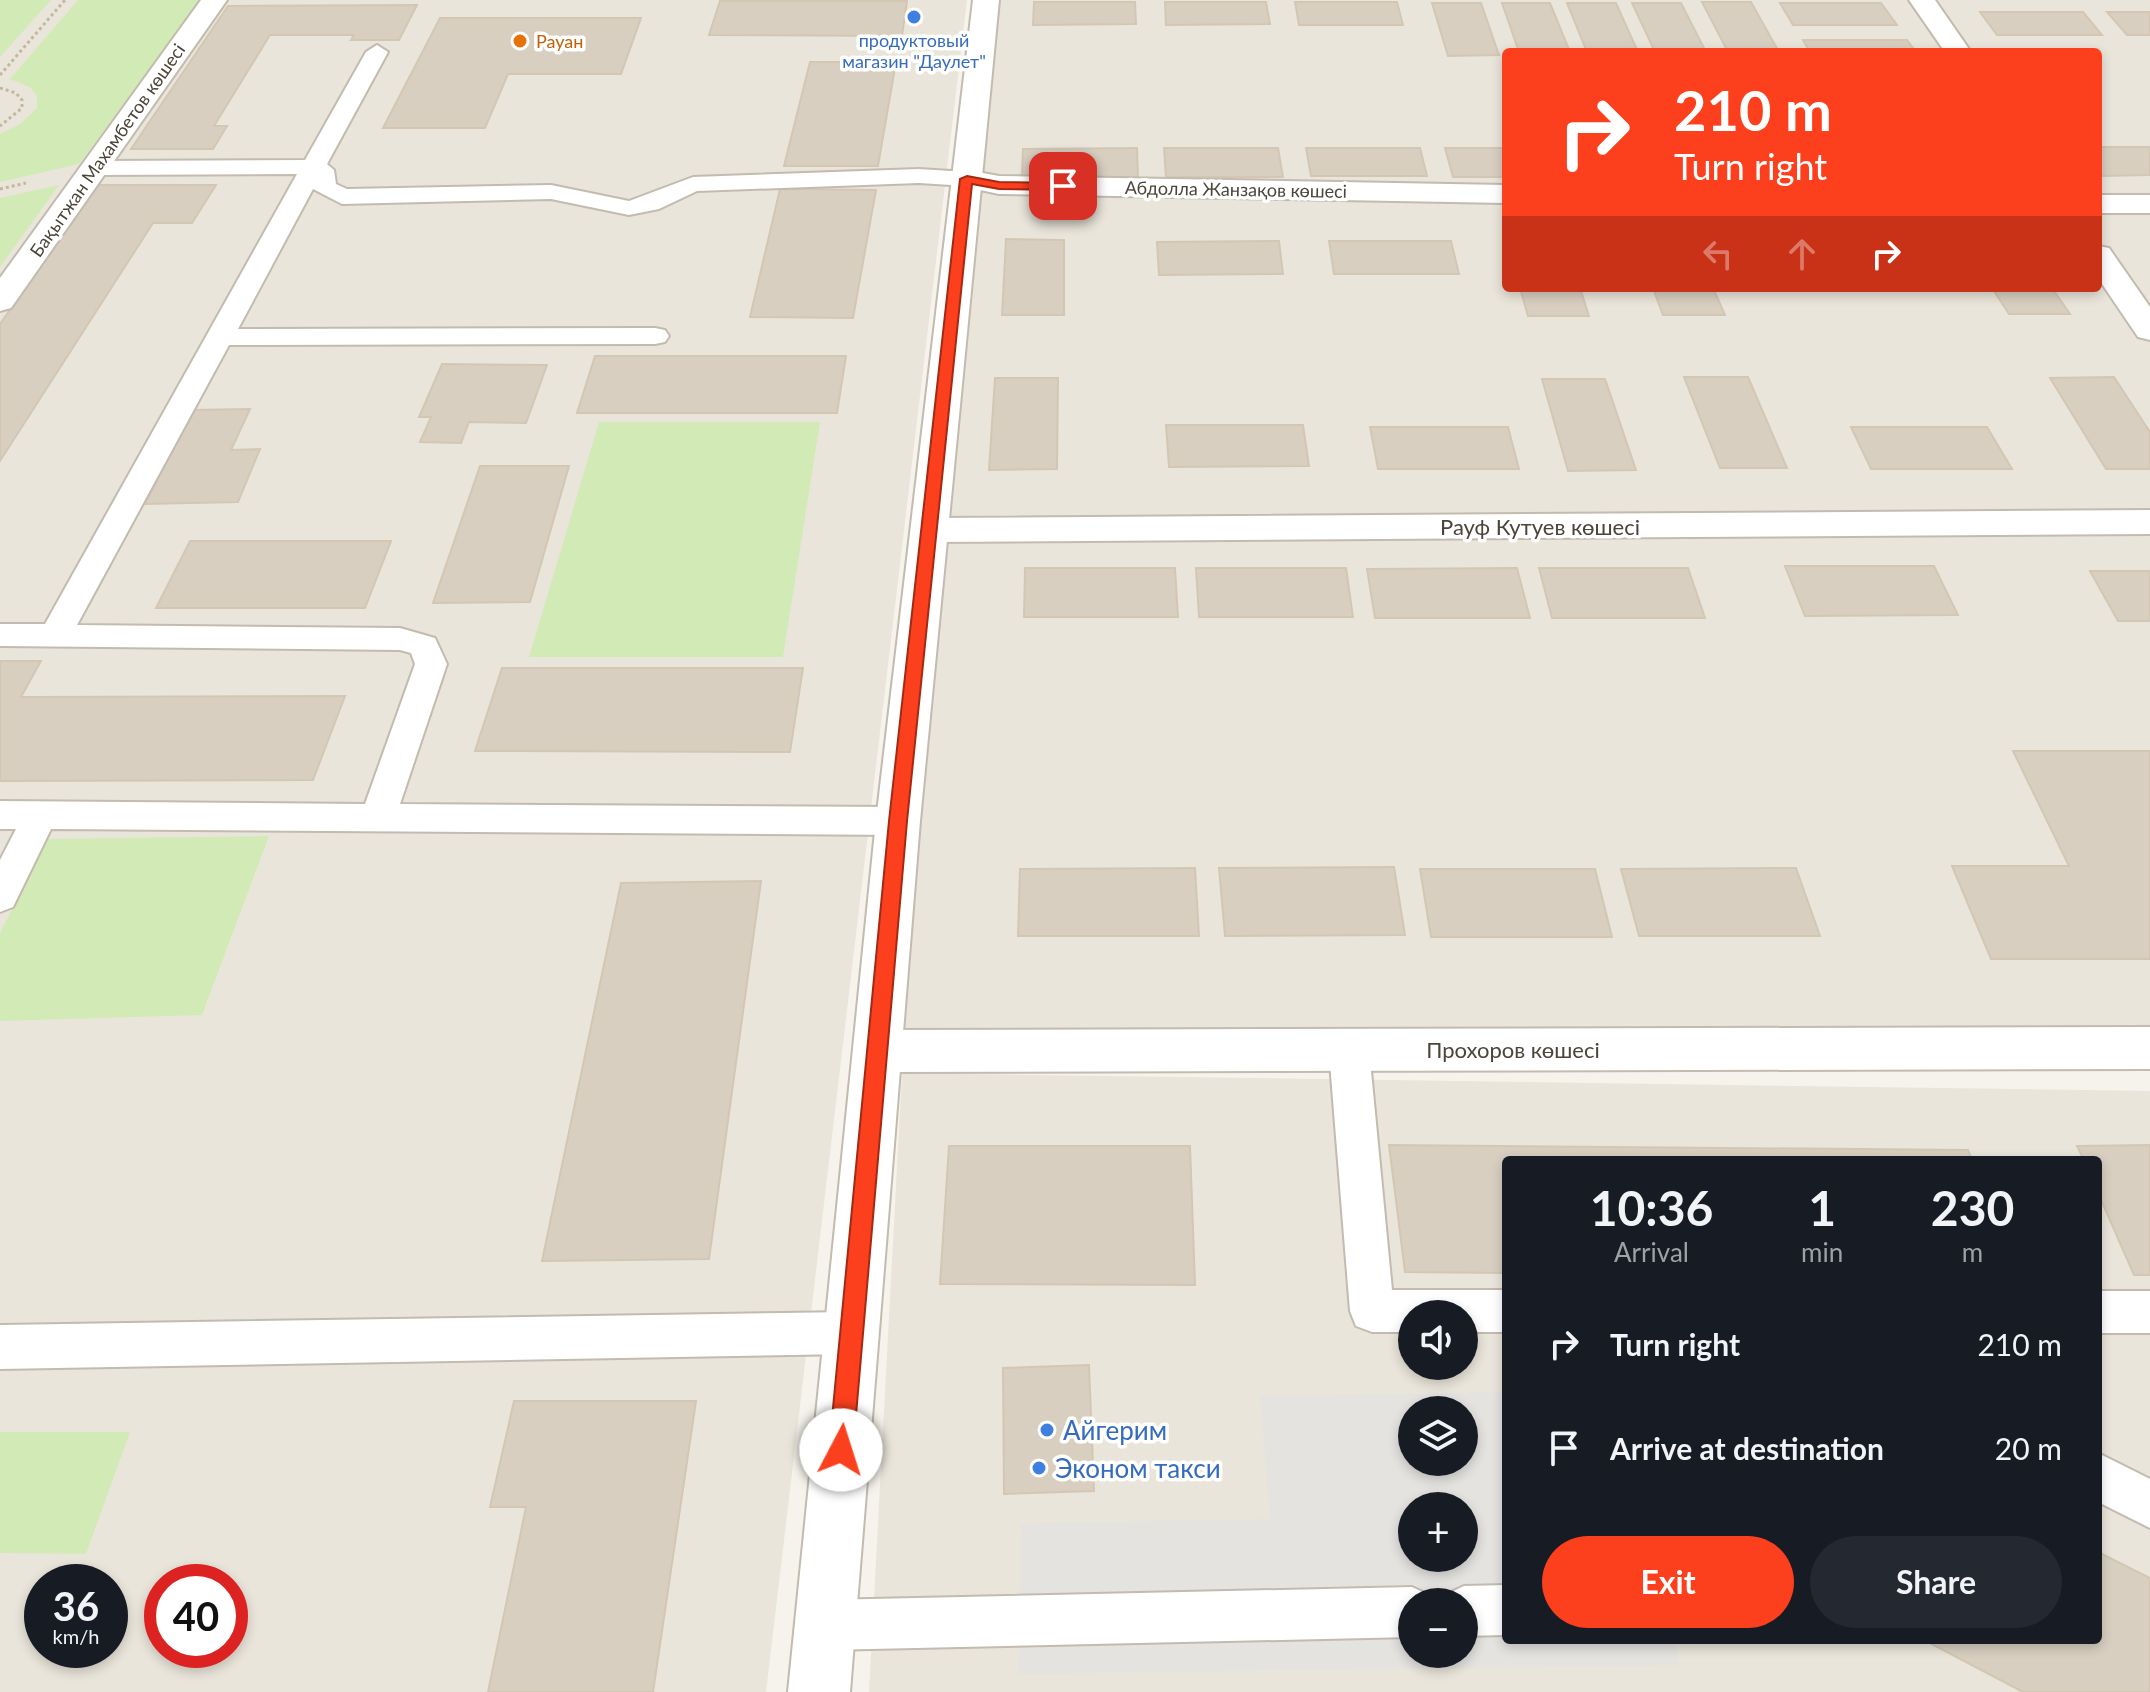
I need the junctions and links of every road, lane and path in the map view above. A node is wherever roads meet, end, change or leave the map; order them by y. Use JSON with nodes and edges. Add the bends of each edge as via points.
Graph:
{"nodes":[{"id":1,"x":65,"y":0,"type":"edge"},
{"id":2,"x":214,"y":0,"type":"edge"},
{"id":3,"x":986,"y":0,"type":"edge"},
{"id":4,"x":1922,"y":0,"type":"edge"},
{"id":5,"x":1955,"y":48,"type":"edge"},
{"id":6,"x":377,"y":52,"type":"dead end"},
{"id":7,"x":0,"y":75,"type":"edge"},
{"id":8,"x":0,"y":88,"type":"edge"},
{"id":9,"x":0,"y":126,"type":"edge"},
{"id":10,"x":313,"y":167,"type":"junction"},
{"id":11,"x":94,"y":168,"type":"junction"},
{"id":12,"x":967,"y":179,"type":"junction"},
{"id":13,"x":1502,"y":194,"type":"edge"},
{"id":14,"x":2102,"y":204,"type":"edge"},
{"id":15,"x":2150,"y":204,"type":"edge"},
{"id":16,"x":2102,"y":261,"type":"edge"},
{"id":17,"x":0,"y":301,"type":"edge"},
{"id":18,"x":2150,"y":330,"type":"edge"},
{"id":19,"x":655,"y":336,"type":"dead end"},
{"id":20,"x":220,"y":337,"type":"junction"},
{"id":21,"x":2150,"y":522,"type":"edge"},
{"id":22,"x":930,"y":530,"type":"junction"},
{"id":23,"x":0,"y":635,"type":"edge"},
{"id":24,"x":55,"y":636,"type":"junction"},
{"id":25,"x":0,"y":815,"type":"edge"},
{"id":26,"x":40,"y":816,"type":"junction"},
{"id":27,"x":378,"y":816,"type":"junction"},
{"id":28,"x":898,"y":821,"type":"junction"},
{"id":29,"x":0,"y":897,"type":"edge"},
{"id":30,"x":2150,"y":1048,"type":"edge"},
{"id":31,"x":1349,"y":1050,"type":"junction"},
{"id":32,"x":877,"y":1051,"type":"junction"},
{"id":33,"x":1502,"y":1311,"type":"edge"},
{"id":34,"x":2102,"y":1312,"type":"edge"},
{"id":35,"x":2150,"y":1312,"type":"edge"},
{"id":36,"x":851,"y":1333,"type":"junction"},
{"id":37,"x":0,"y":1347,"type":"edge"},
{"id":38,"x":2102,"y":1479,"type":"edge"},
{"id":39,"x":2150,"y":1504,"type":"edge"},
{"id":40,"x":1502,"y":1610,"type":"edge"},
{"id":41,"x":1478,"y":1611,"type":"edge"},
{"id":42,"x":1398,"y":1612,"type":"edge"},
{"id":43,"x":825,"y":1625,"type":"junction"},
{"id":44,"x":819,"y":1692,"type":"edge"}],
"edges":[{"from":1,"to":7,"type":"path"},
{"from":2,"to":11,"type":"street","name":"Бақытжан Махамбетов көшесі"},
{"from":3,"to":12,"type":"street"},
{"from":4,"to":5,"type":"street"},
{"from":6,"to":10,"type":"lane"},
{"from":8,"to":9,"type":"path","via":[[22,100],[16,116]]},
{"from":10,"to":11,"type":"lane"},
{"from":10,"to":12,"type":"lane","via":[[322,170],[324,187],[342,197],[537,192],[629,208],[693,184]]},
{"from":10,"to":20,"type":"lane"},
{"from":11,"to":17,"type":"street","name":"Бақытжан Махамбетов көшесі"},
{"from":12,"to":13,"type":"street","name":"Абдолла Жанзақов көшесі","via":[[999,185]]},
{"from":12,"to":22,"type":"street"},
{"from":14,"to":15,"type":"street"},
{"from":16,"to":18,"type":"street"},
{"from":19,"to":20,"type":"lane"},
{"from":20,"to":24,"type":"lane"},
{"from":21,"to":22,"type":"street","name":"Рауф Кутуев көшесі"},
{"from":22,"to":28,"type":"street"},
{"from":23,"to":24,"type":"lane"},
{"from":24,"to":27,"type":"lane","via":[[400,639],[424,646],[431,664]]},
{"from":25,"to":26,"type":"lane"},
{"from":26,"to":27,"type":"lane"},
{"from":26,"to":29,"type":"lane"},
{"from":27,"to":28,"type":"lane"},
{"from":28,"to":32,"type":"street"},
{"from":30,"to":31,"type":"street","name":"Прохоров көшесі"},
{"from":31,"to":32,"type":"street","name":"Прохоров көшесі"},
{"from":31,"to":33,"type":"lane","via":[[1372,1311]]},
{"from":32,"to":36,"type":"street"},
{"from":34,"to":35,"type":"lane"},
{"from":36,"to":37,"type":"lane"},
{"from":36,"to":43,"type":"street"},
{"from":38,"to":39,"type":"lane"},
{"from":40,"to":41,"type":"lane"},
{"from":42,"to":43,"type":"lane"},
{"from":43,"to":44,"type":"street"}]}
